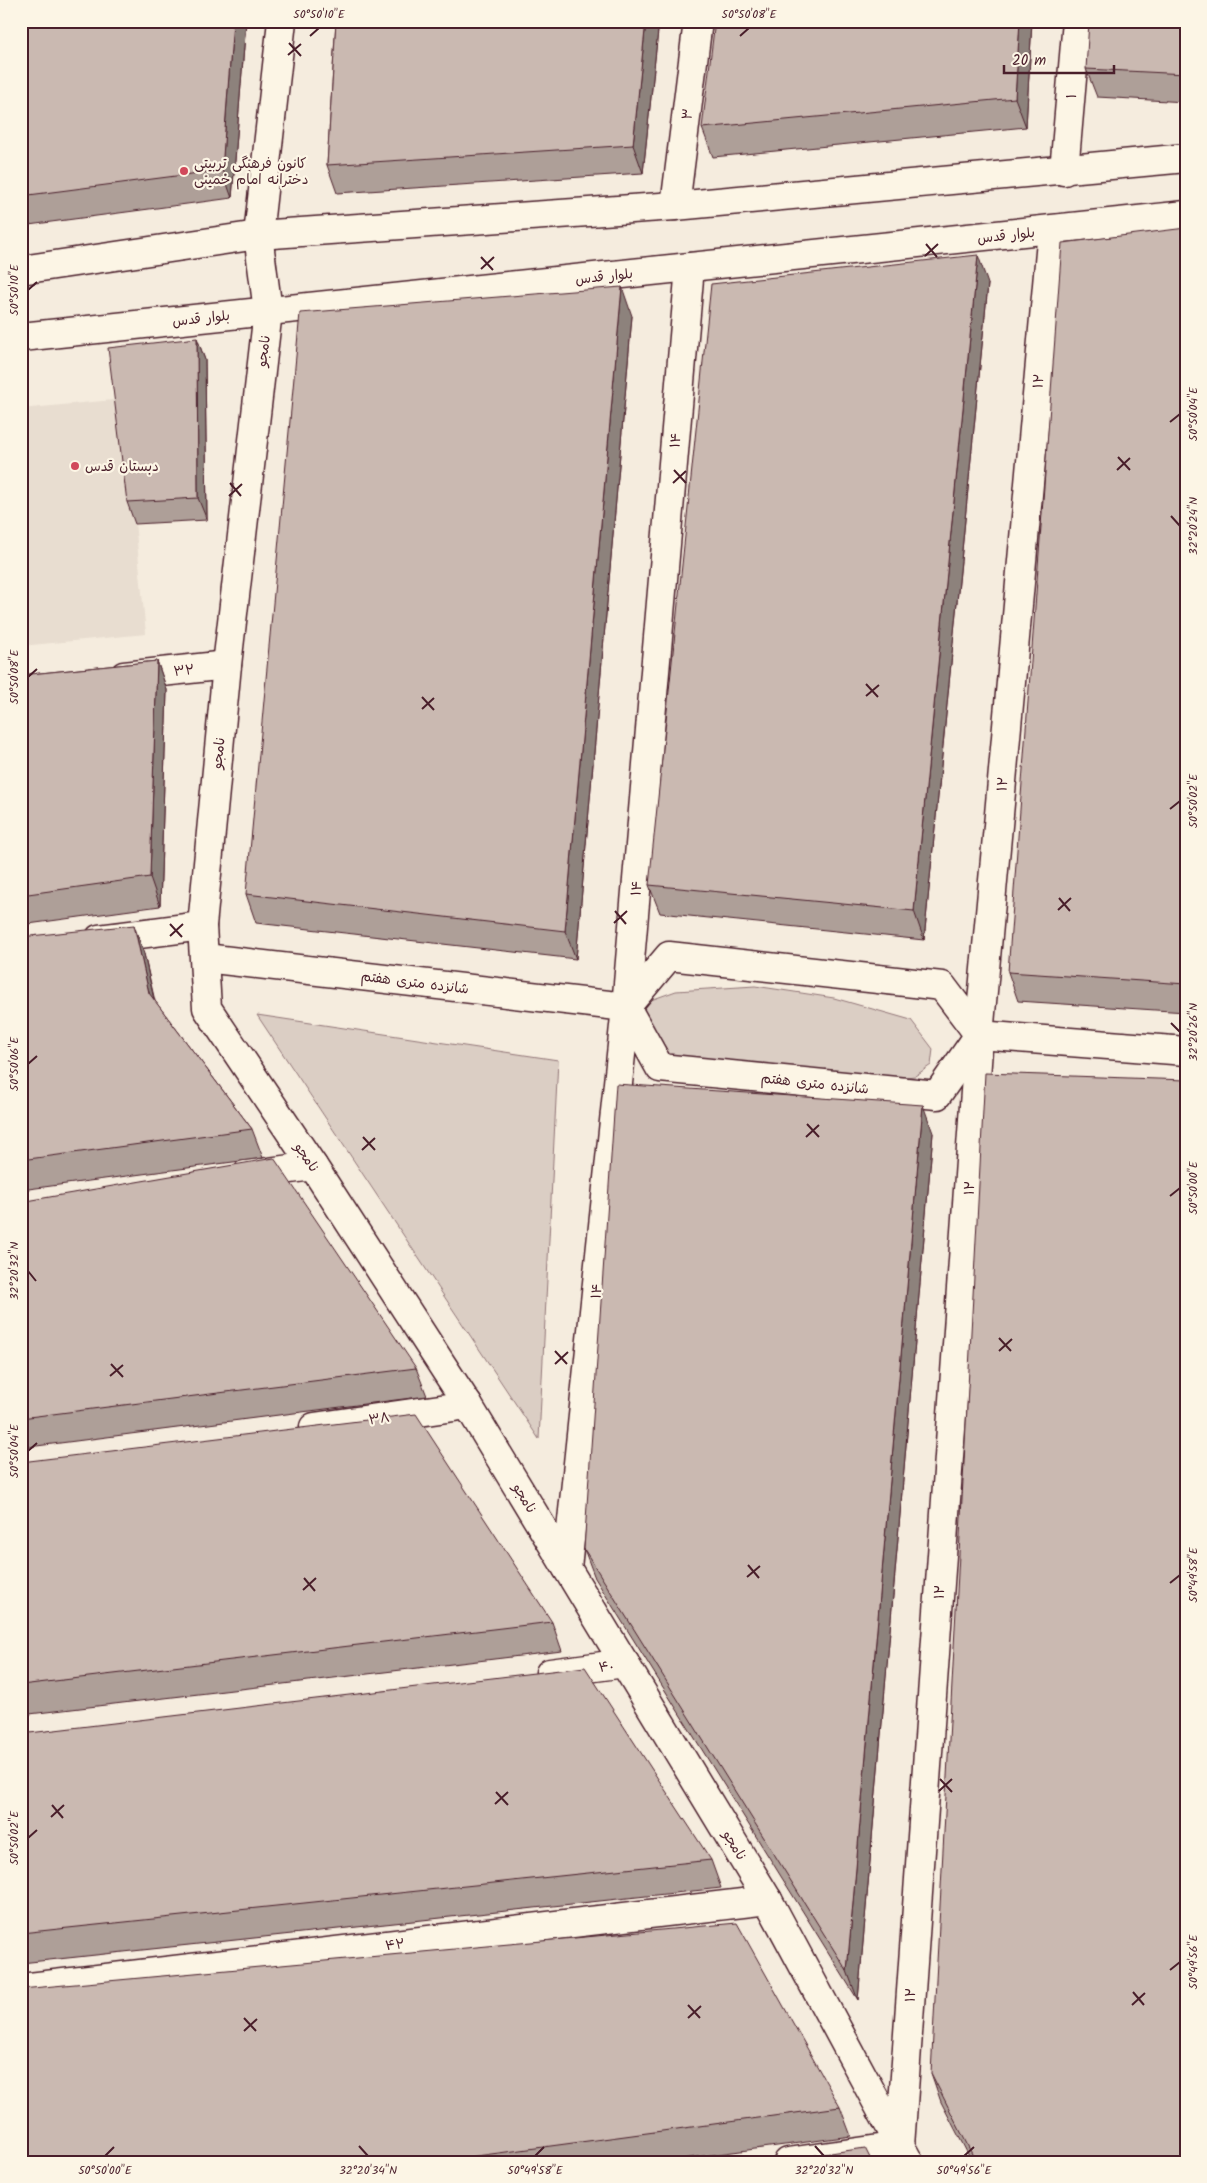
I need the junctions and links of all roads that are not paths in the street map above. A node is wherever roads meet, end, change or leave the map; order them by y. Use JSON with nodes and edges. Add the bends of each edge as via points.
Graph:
{"nodes":[{"id":1,"x":282,"y":21,"type":"edge"},
{"id":2,"x":698,"y":21,"type":"edge"},
{"id":3,"x":1077,"y":21,"type":"edge"},
{"id":4,"x":1186,"y":158,"type":"edge"},
{"id":5,"x":1064,"y":170,"type":"junction"},
{"id":6,"x":675,"y":206,"type":"junction"},
{"id":7,"x":1186,"y":215,"type":"edge"},
{"id":8,"x":1052,"y":230,"type":"junction"},
{"id":9,"x":258,"y":235,"type":"junction"},
{"id":10,"x":690,"y":268,"type":"junction"},
{"id":11,"x":21,"y":270,"type":"edge"},
{"id":12,"x":268,"y":311,"type":"junction"},
{"id":13,"x":21,"y":337,"type":"edge"},
{"id":14,"x":227,"y":665,"type":"junction"},
{"id":15,"x":100,"y":678,"type":"edge"},
{"id":16,"x":202,"y":926,"type":"junction"},
{"id":17,"x":78,"y":942,"type":"edge"},
{"id":18,"x":205,"y":958,"type":"junction"},
{"id":19,"x":626,"y":1007,"type":"junction"},
{"id":20,"x":980,"y":1035,"type":"junction"},
{"id":21,"x":1186,"y":1051,"type":"edge"},
{"id":22,"x":313,"y":1166,"type":"junction"},
{"id":23,"x":216,"y":1179,"type":"edge"},
{"id":24,"x":468,"y":1406,"type":"junction"},
{"id":25,"x":294,"y":1430,"type":"edge"},
{"id":26,"x":567,"y":1568,"type":"junction"},
{"id":27,"x":625,"y":1663,"type":"junction"},
{"id":28,"x":526,"y":1676,"type":"edge"},
{"id":29,"x":768,"y":1900,"type":"junction"},
{"id":30,"x":21,"y":1988,"type":"edge"},
{"id":31,"x":904,"y":2154,"type":"edge"},
{"id":32,"x":788,"y":2162,"type":"edge"}],
"edges":[{"from":1,"to":9,"type":"street","name":"نامجو"},
{"from":2,"to":6,"type":"street","name":"۳"},
{"from":3,"to":5,"type":"street","name":"۱"},
{"from":4,"to":5,"type":"street"},
{"from":5,"to":6,"type":"street"},
{"from":6,"to":9,"type":"street"},
{"from":7,"to":8,"type":"street","name":"بلوار قدس"},
{"from":8,"to":10,"type":"street","name":"بلوار قدس"},
{"from":8,"to":20,"type":"street","name":"۱۲"},
{"from":9,"to":11,"type":"street"},
{"from":9,"to":12,"type":"street","name":"نامجو"},
{"from":10,"to":12,"type":"street","name":"بلوار قدس"},
{"from":10,"to":19,"type":"street","name":"۱۴"},
{"from":12,"to":13,"type":"street","name":"بلوار قدس"},
{"from":12,"to":14,"type":"street","name":"نامجو"},
{"from":14,"to":15,"type":"street","name":"۳۲"},
{"from":14,"to":16,"type":"street","name":"نامجو"},
{"from":16,"to":17,"type":"street"},
{"from":16,"to":18,"type":"street","name":"نامجو"},
{"from":18,"to":19,"type":"street","name":"شانزده متری هفتم"},
{"from":18,"to":22,"type":"street","name":"نامجو","via":[[207,1008]]},
{"from":19,"to":20,"type":"street","via":[[669,956],[942,986]]},
{"from":19,"to":20,"type":"street","name":"شانزده متری هفتم","via":[[660,1068],[937,1095]]},
{"from":19,"to":26,"type":"street","name":"۱۴"},
{"from":20,"to":21,"type":"street"},
{"from":20,"to":31,"type":"street","name":"۱۲"},
{"from":22,"to":23,"type":"street"},
{"from":22,"to":24,"type":"street","name":"نامجو"},
{"from":24,"to":25,"type":"street","name":"۳۸"},
{"from":24,"to":26,"type":"street","name":"نامجو"},
{"from":26,"to":27,"type":"street","name":"نامجو"},
{"from":27,"to":28,"type":"street","name":"۴۰"},
{"from":27,"to":29,"type":"street","name":"نامجو"},
{"from":29,"to":30,"type":"street","name":"۴۲"},
{"from":29,"to":31,"type":"street","name":"نامجو"},
{"from":31,"to":32,"type":"street"}]}
